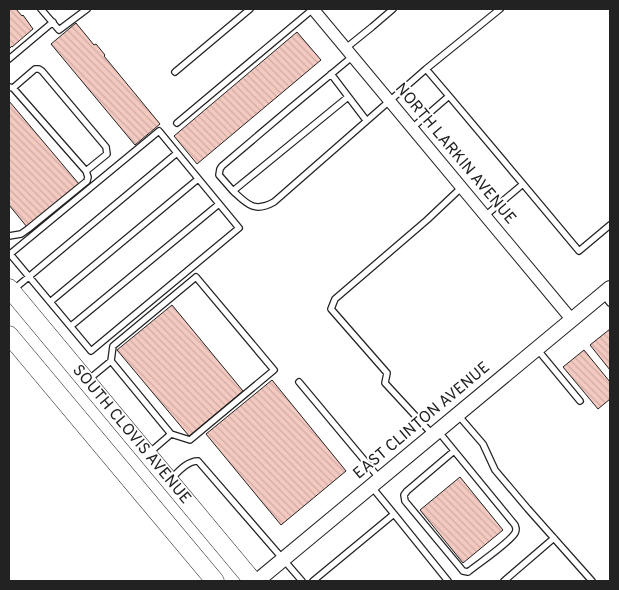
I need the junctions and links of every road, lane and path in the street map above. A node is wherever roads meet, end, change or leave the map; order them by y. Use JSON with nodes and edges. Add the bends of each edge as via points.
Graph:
{"nodes":[{"id":1,"x":42,"y":9,"type":"edge"},
{"id":2,"x":87,"y":9,"type":"edge"},
{"id":3,"x":250,"y":9,"type":"edge"},
{"id":4,"x":313,"y":9,"type":"edge"},
{"id":5,"x":393,"y":9,"type":"edge"},
{"id":6,"x":500,"y":9,"type":"edge"},
{"id":7,"x":53,"y":22,"type":"junction"},
{"id":8,"x":349,"y":52,"type":"junction"},
{"id":9,"x":9,"y":59,"type":"edge"},
{"id":10,"x":426,"y":69,"type":"junction"},
{"id":11,"x":175,"y":72,"type":"dead end"},
{"id":12,"x":331,"y":74,"type":"junction"},
{"id":13,"x":11,"y":87,"type":"edge"},
{"id":14,"x":449,"y":96,"type":"junction"},
{"id":15,"x":348,"y":97,"type":"junction"},
{"id":16,"x":389,"y":101,"type":"junction"},
{"id":17,"x":366,"y":120,"type":"junction"},
{"id":18,"x":177,"y":123,"type":"dead end"},
{"id":19,"x":412,"y":128,"type":"junction"},
{"id":20,"x":177,"y":153,"type":"junction"},
{"id":21,"x":86,"y":171,"type":"junction"},
{"id":22,"x":198,"y":179,"type":"junction"},
{"id":23,"x":523,"y":184,"type":"junction"},
{"id":24,"x":462,"y":187,"type":"junction"},
{"id":25,"x":233,"y":191,"type":"junction"},
{"id":26,"x":219,"y":204,"type":"junction"},
{"id":27,"x":485,"y":216,"type":"junction"},
{"id":28,"x":610,"y":224,"type":"edge"},
{"id":29,"x":9,"y":236,"type":"edge"},
{"id":30,"x":29,"y":276,"type":"junction"},
{"id":31,"x":10,"y":290,"type":"edge"},
{"id":32,"x":608,"y":295,"type":"edge"},
{"id":33,"x":50,"y":302,"type":"junction"},
{"id":34,"x":572,"y":320,"type":"junction"},
{"id":35,"x":71,"y":326,"type":"junction"},
{"id":36,"x":9,"y":335,"type":"edge"},
{"id":37,"x":537,"y":349,"type":"junction"},
{"id":38,"x":111,"y":361,"type":"junction"},
{"id":39,"x":86,"y":382,"type":"junction"},
{"id":40,"x":299,"y":382,"type":"dead end"},
{"id":41,"x":580,"y":401,"type":"dead end"},
{"id":42,"x":458,"y":415,"type":"junction"},
{"id":43,"x":435,"y":433,"type":"junction"},
{"id":44,"x":171,"y":434,"type":"junction"},
{"id":45,"x":454,"y":451,"type":"junction"},
{"id":46,"x":147,"y":454,"type":"junction"},
{"id":47,"x":169,"y":480,"type":"junction"},
{"id":48,"x":376,"y":483,"type":"junction"},
{"id":49,"x":394,"y":514,"type":"junction"},
{"id":50,"x":554,"y":538,"type":"junction"},
{"id":51,"x":284,"y":559,"type":"junction"},
{"id":52,"x":215,"y":581,"type":"edge"},
{"id":53,"x":253,"y":581,"type":"edge"},
{"id":54,"x":257,"y":581,"type":"edge"},
{"id":55,"x":302,"y":581,"type":"edge"},
{"id":56,"x":312,"y":581,"type":"edge"},
{"id":57,"x":448,"y":581,"type":"edge"},
{"id":58,"x":504,"y":581,"type":"edge"},
{"id":59,"x":592,"y":581,"type":"edge"}],
"edges":[{"from":1,"to":7,"type":"lane"},
{"from":2,"to":7,"type":"lane","via":[[59,30]]},
{"from":3,"to":11,"type":"lane"},
{"from":4,"to":8,"type":"street","name":"NORTH LARKIN AVENUE"},
{"from":4,"to":18,"type":"lane"},
{"from":5,"to":8,"type":"lane"},
{"from":6,"to":10,"type":"lane"},
{"from":7,"to":9,"type":"lane"},
{"from":8,"to":12,"type":"lane"},
{"from":8,"to":16,"type":"street","name":"NORTH LARKIN AVENUE"},
{"from":10,"to":14,"type":"lane"},
{"from":10,"to":16,"type":"lane"},
{"from":12,"to":15,"type":"lane"},
{"from":12,"to":25,"type":"lane","via":[[222,166],[219,175]]},
{"from":13,"to":21,"type":"lane"},
{"from":13,"to":21,"type":"lane","via":[[35,69],[42,71],[106,147],[107,154]]},
{"from":14,"to":19,"type":"lane"},
{"from":14,"to":23,"type":"lane"},
{"from":15,"to":17,"type":"lane"},
{"from":15,"to":25,"type":"lane"},
{"from":16,"to":17,"type":"lane"},
{"from":16,"to":19,"type":"street","name":"NORTH LARKIN AVENUE"},
{"from":17,"to":25,"type":"lane","via":[[274,202],[254,207]]},
{"from":19,"to":24,"type":"street","name":"NORTH LARKIN AVENUE"},
{"from":20,"to":22,"type":"lane"},
{"from":20,"to":30,"type":"lane"},
{"from":20,"to":30,"type":"lane","via":[[159,131],[31,236],[10,254]]},
{"from":21,"to":29,"type":"lane","via":[[87,181],[21,234]]},
{"from":22,"to":26,"type":"lane"},
{"from":22,"to":33,"type":"lane"},
{"from":23,"to":27,"type":"lane"},
{"from":23,"to":28,"type":"lane","via":[[579,252]]},
{"from":24,"to":27,"type":"street","name":"NORTH LARKIN AVENUE"},
{"from":24,"to":43,"type":"lane","via":[[335,298],[331,309],[388,373],[385,383]]},
{"from":26,"to":35,"type":"lane"},
{"from":26,"to":35,"type":"lane","via":[[239,228],[91,351]]},
{"from":27,"to":34,"type":"street","name":"NORTH LARKIN AVENUE"},
{"from":30,"to":31,"type":"lane"},
{"from":30,"to":33,"type":"lane"},
{"from":31,"to":39,"type":"main road","name":"SOUTH CLOVIS AVENUE"},
{"from":32,"to":34,"type":"street","name":"EAST CLINTON AVENUE"},
{"from":33,"to":35,"type":"lane"},
{"from":34,"to":37,"type":"street","name":"EAST CLINTON AVENUE"},
{"from":36,"to":52,"type":"main road","name":"SOUTH CLOVIS AVENUE"},
{"from":37,"to":41,"type":"lane"},
{"from":37,"to":42,"type":"street","name":"EAST CLINTON AVENUE"},
{"from":38,"to":39,"type":"lane"},
{"from":38,"to":44,"type":"lane"},
{"from":38,"to":44,"type":"lane","via":[[113,346],[196,277],[274,370],[190,440]]},
{"from":39,"to":46,"type":"main road","name":"SOUTH CLOVIS AVENUE"},
{"from":40,"to":48,"type":"lane"},
{"from":42,"to":43,"type":"street","name":"EAST CLINTON AVENUE"},
{"from":42,"to":50,"type":"lane","via":[[483,444],[495,470]]},
{"from":43,"to":45,"type":"lane"},
{"from":43,"to":48,"type":"street","name":"EAST CLINTON AVENUE"},
{"from":44,"to":46,"type":"lane"},
{"from":45,"to":45,"type":"lane","via":[[516,529],[508,540],[468,572],[459,566],[404,498],[407,490]]},
{"from":46,"to":47,"type":"main road","name":"SOUTH CLOVIS AVENUE"},
{"from":47,"to":51,"type":"lane","via":[[190,463],[198,461]]},
{"from":47,"to":53,"type":"main road","name":"SOUTH CLOVIS AVENUE"},
{"from":48,"to":49,"type":"lane"},
{"from":48,"to":51,"type":"street","name":"EAST CLINTON AVENUE"},
{"from":49,"to":56,"type":"lane"},
{"from":49,"to":57,"type":"lane"},
{"from":50,"to":58,"type":"lane"},
{"from":50,"to":59,"type":"lane"},
{"from":51,"to":54,"type":"street","name":"EAST CLINTON AVENUE"},
{"from":51,"to":55,"type":"lane"}]}
